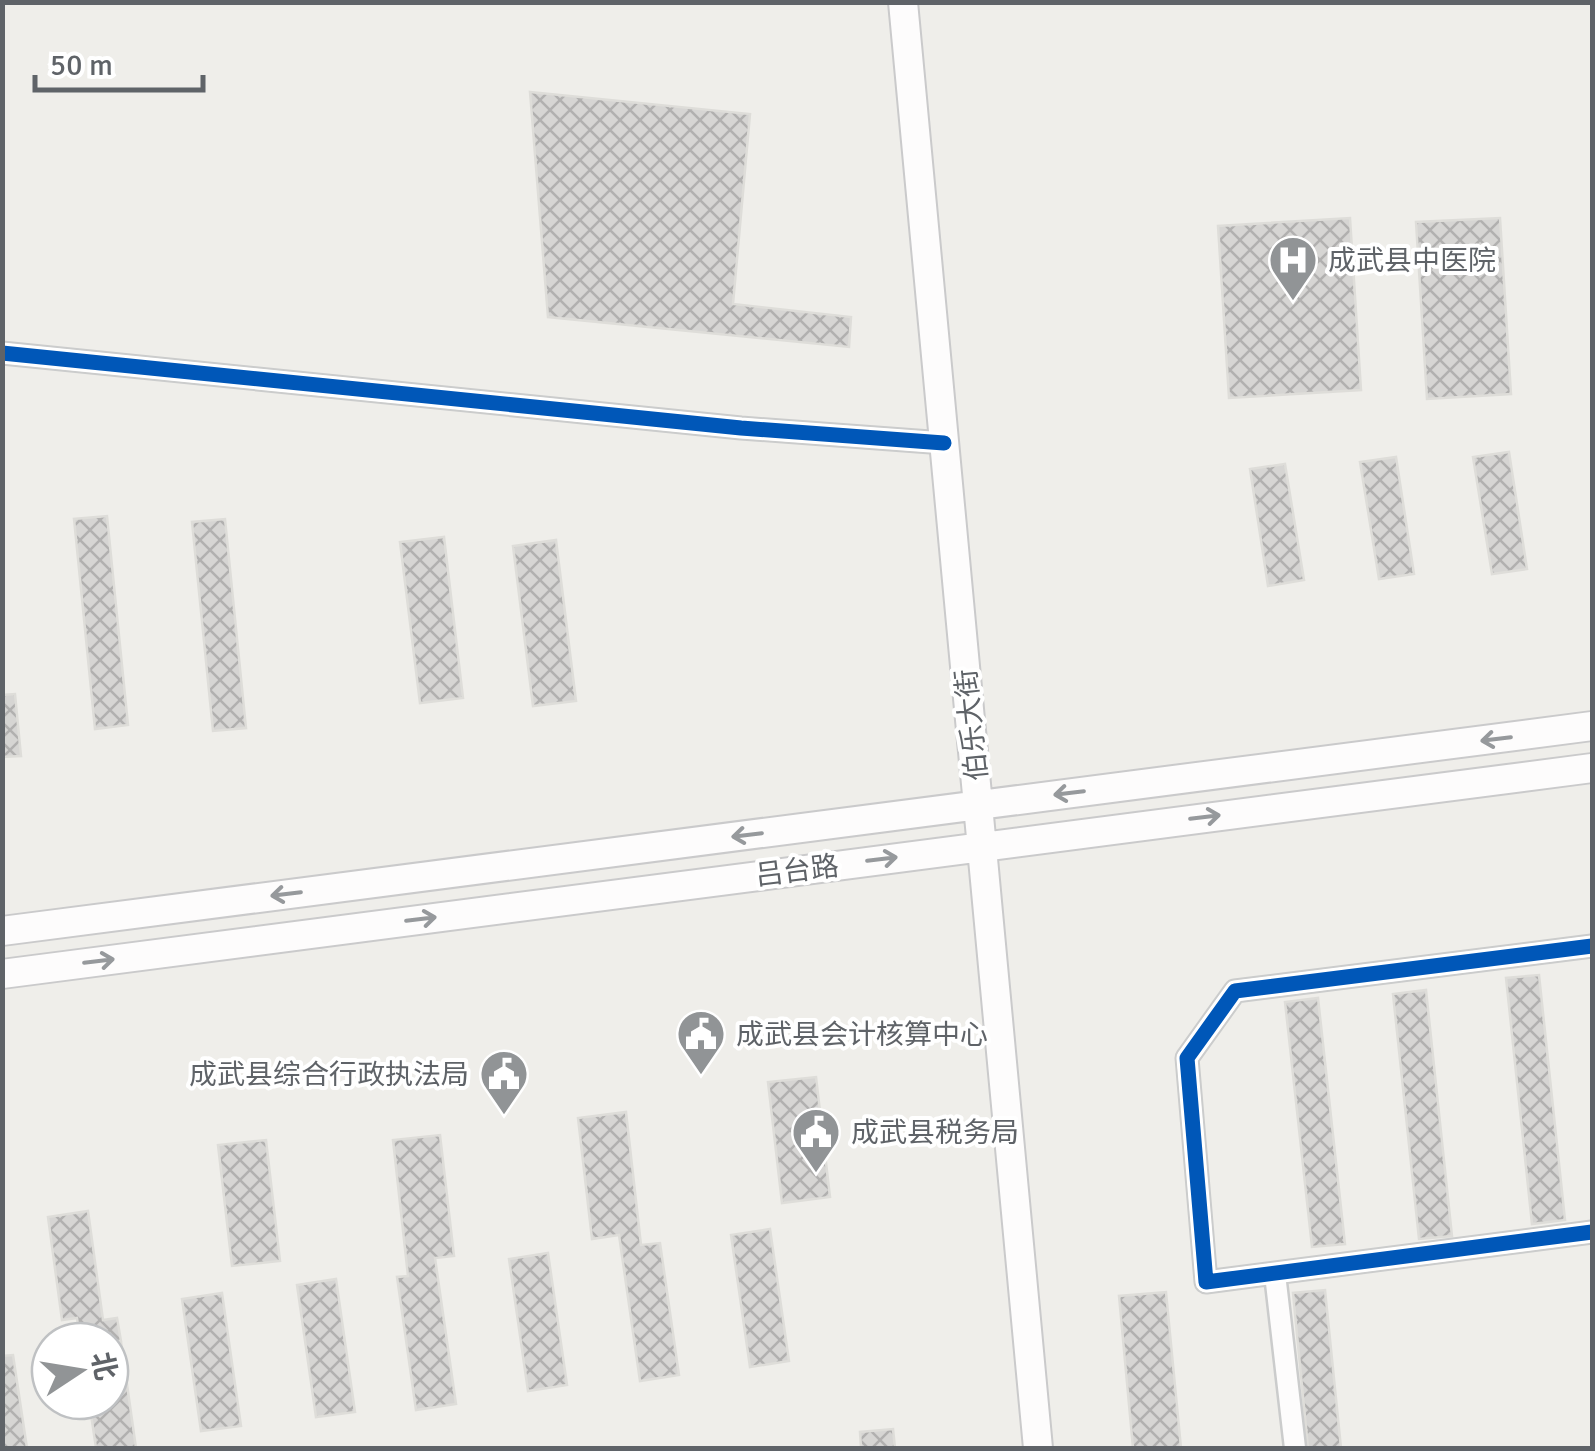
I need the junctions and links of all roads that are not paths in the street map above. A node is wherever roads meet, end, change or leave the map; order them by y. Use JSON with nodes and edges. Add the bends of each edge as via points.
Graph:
{"nodes":[{"id":1,"x":903,"y":2,"type":"edge"},
{"id":2,"x":2,"y":353,"type":"edge"},
{"id":3,"x":944,"y":442,"type":"junction"},
{"id":4,"x":1592,"y":726,"type":"edge"},
{"id":5,"x":1592,"y":768,"type":"edge"},
{"id":6,"x":979,"y":805,"type":"junction"},
{"id":7,"x":982,"y":846,"type":"junction"},
{"id":8,"x":2,"y":931,"type":"edge"},
{"id":9,"x":1592,"y":946,"type":"edge"},
{"id":10,"x":2,"y":974,"type":"edge"},
{"id":11,"x":1592,"y":1232,"type":"edge"},
{"id":12,"x":1275,"y":1274,"type":"junction"},
{"id":13,"x":1038,"y":1448,"type":"edge"},
{"id":14,"x":1295,"y":1448,"type":"edge"}],
"edges":[{"from":1,"to":3,"type":"main road","name":"伯乐大街"},
{"from":2,"to":3,"type":"street"},
{"from":3,"to":6,"type":"main road","name":"伯乐大街"},
{"from":4,"to":6,"type":"main road","name":"吕台路","one_way":true},
{"from":7,"to":5,"type":"main road","name":"吕台路","one_way":true},
{"from":6,"to":7,"type":"main road","name":"伯乐大街"},
{"from":6,"to":8,"type":"main road","name":"吕台路","one_way":true},
{"from":10,"to":7,"type":"main road","name":"吕台路","one_way":true},
{"from":7,"to":13,"type":"main road","name":"伯乐大街"},
{"from":9,"to":12,"type":"street","via":[[1234,991],[1187,1058],[1206,1282]]},
{"from":11,"to":12,"type":"street"},
{"from":12,"to":14,"type":"street"}]}
